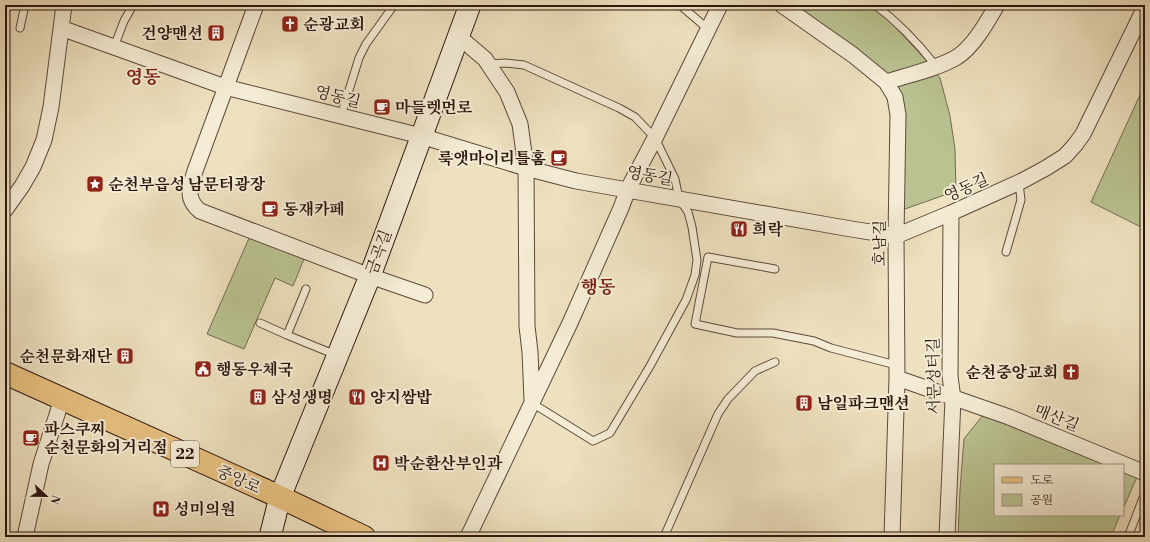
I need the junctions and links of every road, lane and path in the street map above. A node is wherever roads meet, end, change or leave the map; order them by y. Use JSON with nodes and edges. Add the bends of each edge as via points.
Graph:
{"nodes":[{"id":1,"x":25,"y":5,"type":"edge"},
{"id":2,"x":64,"y":5,"type":"edge"},
{"id":3,"x":133,"y":5,"type":"edge"},
{"id":4,"x":256,"y":5,"type":"edge"},
{"id":5,"x":394,"y":5,"type":"edge"},
{"id":6,"x":470,"y":5,"type":"edge"},
{"id":7,"x":680,"y":5,"type":"edge"},
{"id":8,"x":720,"y":5,"type":"edge"},
{"id":9,"x":782,"y":5,"type":"edge"},
{"id":10,"x":875,"y":5,"type":"edge"},
{"id":11,"x":997,"y":5,"type":"edge"},
{"id":12,"x":1144,"y":10,"type":"edge"},
{"id":13,"x":20,"y":28,"type":"dead end"},
{"id":14,"x":61,"y":28,"type":"junction"},
{"id":15,"x":708,"y":30,"type":"junction"},
{"id":16,"x":458,"y":36,"type":"junction"},
{"id":17,"x":114,"y":47,"type":"junction"},
{"id":18,"x":488,"y":64,"type":"junction"},
{"id":19,"x":936,"y":66,"type":"junction"},
{"id":20,"x":886,"y":82,"type":"junction"},
{"id":21,"x":225,"y":87,"type":"junction"},
{"id":22,"x":341,"y":116,"type":"junction"},
{"id":23,"x":421,"y":136,"type":"junction"},
{"id":24,"x":655,"y":138,"type":"junction"},
{"id":25,"x":526,"y":168,"type":"junction"},
{"id":26,"x":1019,"y":183,"type":"junction"},
{"id":27,"x":628,"y":190,"type":"junction"},
{"id":28,"x":679,"y":199,"type":"junction"},
{"id":29,"x":5,"y":210,"type":"edge"},
{"id":30,"x":951,"y":213,"type":"junction"},
{"id":31,"x":896,"y":236,"type":"junction"},
{"id":32,"x":1006,"y":252,"type":"dead end"},
{"id":33,"x":775,"y":269,"type":"dead end"},
{"id":34,"x":370,"y":276,"type":"junction"},
{"id":35,"x":306,"y":289,"type":"dead end"},
{"id":36,"x":425,"y":295,"type":"dead end"},
{"id":37,"x":260,"y":323,"type":"dead end"},
{"id":38,"x":287,"y":335,"type":"junction"},
{"id":39,"x":338,"y":356,"type":"junction"},
{"id":40,"x":775,"y":362,"type":"dead end"},
{"id":41,"x":896,"y":372,"type":"junction"},
{"id":42,"x":5,"y":373,"type":"edge"},
{"id":43,"x":62,"y":399,"type":"junction"},
{"id":44,"x":953,"y":399,"type":"junction"},
{"id":45,"x":532,"y":403,"type":"junction"},
{"id":46,"x":1123,"y":464,"type":"edge"},
{"id":47,"x":1124,"y":464,"type":"edge"},
{"id":48,"x":1145,"y":473,"type":"edge"},
{"id":49,"x":280,"y":497,"type":"junction"},
{"id":50,"x":1145,"y":499,"type":"edge"},
{"id":51,"x":25,"y":537,"type":"edge"},
{"id":52,"x":270,"y":537,"type":"edge"},
{"id":53,"x":364,"y":537,"type":"edge"},
{"id":54,"x":468,"y":537,"type":"edge"},
{"id":55,"x":664,"y":537,"type":"edge"},
{"id":56,"x":892,"y":537,"type":"edge"},
{"id":57,"x":947,"y":537,"type":"edge"},
{"id":58,"x":1128,"y":537,"type":"edge"}],
"edges":[{"from":1,"to":13,"type":"lane"},
{"from":2,"to":14,"type":"street"},
{"from":3,"to":17,"type":"lane"},
{"from":4,"to":21,"type":"street"},
{"from":5,"to":22,"type":"lane","via":[[359,58]]},
{"from":6,"to":16,"type":"street","name":"금곡길"},
{"from":7,"to":15,"type":"lane"},
{"from":8,"to":15,"type":"street"},
{"from":9,"to":20,"type":"street","name":"호남길","via":[[853,55]]},
{"from":10,"to":19,"type":"lane","via":[[918,44]]},
{"from":11,"to":19,"type":"street","via":[[967,48],[957,57]]},
{"from":12,"to":26,"type":"street","name":"영동길","via":[[1083,134],[1065,156]]},
{"from":14,"to":17,"type":"street","name":"영동길"},
{"from":14,"to":29,"type":"street","via":[[44,140],[33,167]]},
{"from":15,"to":24,"type":"street"},
{"from":16,"to":18,"type":"street"},
{"from":16,"to":23,"type":"street","name":"금곡길"},
{"from":17,"to":21,"type":"street","name":"영동길"},
{"from":18,"to":24,"type":"lane","via":[[524,65],[630,114]]},
{"from":18,"to":25,"type":"street","via":[[507,92],[520,124]]},
{"from":19,"to":20,"type":"street"},
{"from":20,"to":31,"type":"street","name":"호남길","via":[[895,97],[898,115]]},
{"from":21,"to":22,"type":"street","name":"영동길"},
{"from":21,"to":34,"type":"street","via":[[190,186],[190,196],[195,207]]},
{"from":22,"to":23,"type":"street","name":"영동길"},
{"from":23,"to":25,"type":"street","name":"영동길"},
{"from":23,"to":34,"type":"street","name":"금곡길"},
{"from":24,"to":27,"type":"street"},
{"from":24,"to":28,"type":"lane","via":[[675,180]]},
{"from":25,"to":27,"type":"street","name":"영동길","via":[[576,181]]},
{"from":25,"to":45,"type":"street","via":[[528,326]]},
{"from":26,"to":30,"type":"street","name":"영동길"},
{"from":26,"to":32,"type":"lane","via":[[1021,200]]},
{"from":27,"to":28,"type":"street","name":"영동길"},
{"from":27,"to":45,"type":"street"},
{"from":28,"to":31,"type":"street","name":"영동길"},
{"from":28,"to":45,"type":"lane","via":[[688,212],[692,227],[697,260],[695,275],[686,300],[610,433],[593,441]]},
{"from":30,"to":31,"type":"street","name":"영동길"},
{"from":30,"to":44,"type":"street","name":"서문성터길","via":[[950,376]]},
{"from":31,"to":41,"type":"street","name":"호남길"},
{"from":33,"to":41,"type":"lane","via":[[708,258],[695,324],[738,333],[773,333],[814,341]]},
{"from":34,"to":36,"type":"street"},
{"from":34,"to":39,"type":"street","name":"금곡길"},
{"from":35,"to":38,"type":"lane"},
{"from":37,"to":38,"type":"lane"},
{"from":38,"to":39,"type":"lane"},
{"from":39,"to":49,"type":"street","name":"금곡길"},
{"from":40,"to":55,"type":"lane","via":[[756,371],[728,399],[718,414]]},
{"from":41,"to":44,"type":"street","name":"매산길"},
{"from":41,"to":56,"type":"street","name":"호남길"},
{"from":42,"to":43,"type":"main road","name":"중앙로","number":"22"},
{"from":43,"to":49,"type":"main road","name":"중앙로","number":"22"},
{"from":43,"to":51,"type":"street","via":[[41,464]]},
{"from":44,"to":46,"type":"street","name":"매산길","via":[[1009,417]]},
{"from":44,"to":57,"type":"street","name":"서문성터길"},
{"from":45,"to":54,"type":"street"},
{"from":47,"to":48,"type":"street","name":"매산길"},
{"from":49,"to":52,"type":"street","name":"금곡길"},
{"from":49,"to":53,"type":"main road","name":"중앙로","number":"22"},
{"from":50,"to":58,"type":"lane","via":[[1143,498]]}]}
